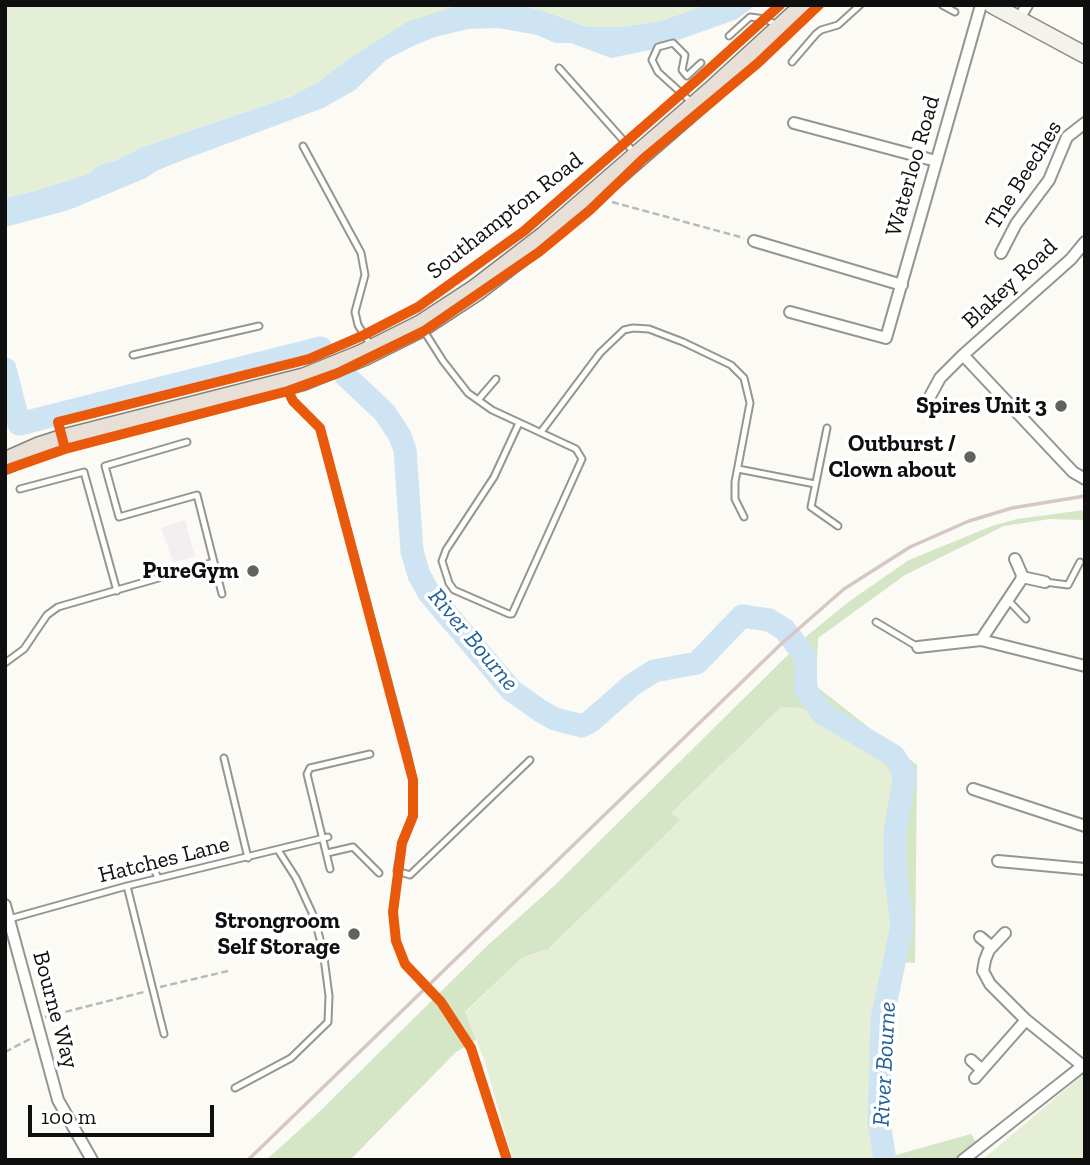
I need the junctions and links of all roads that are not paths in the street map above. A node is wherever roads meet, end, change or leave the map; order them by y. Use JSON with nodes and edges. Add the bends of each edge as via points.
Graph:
{"nodes":[{"id":1,"x":792,"y":5,"type":"edge"},
{"id":2,"x":807,"y":5,"type":"edge"},
{"id":3,"x":860,"y":5,"type":"edge"},
{"id":4,"x":942,"y":5,"type":"edge"},
{"id":5,"x":981,"y":5,"type":"edge"},
{"id":6,"x":992,"y":5,"type":"edge"},
{"id":7,"x":955,"y":12,"type":"dead end"},
{"id":8,"x":1023,"y":12,"type":"edge"},
{"id":9,"x":774,"y":23,"type":"junction"},
{"id":10,"x":729,"y":36,"type":"dead end"},
{"id":11,"x":1085,"y":55,"type":"edge"},
{"id":12,"x":792,"y":62,"type":"dead end"},
{"id":13,"x":701,"y":63,"type":"dead end"},
{"id":14,"x":559,"y":68,"type":"dead end"},
{"id":15,"x":689,"y":100,"type":"junction"},
{"id":16,"x":794,"y":123,"type":"dead end"},
{"id":17,"x":1085,"y":123,"type":"edge"},
{"id":18,"x":303,"y":146,"type":"dead end"},
{"id":19,"x":632,"y":149,"type":"junction"},
{"id":20,"x":936,"y":161,"type":"junction"},
{"id":21,"x":754,"y":241,"type":"road end"},
{"id":22,"x":1085,"y":242,"type":"edge"},
{"id":23,"x":1002,"y":253,"type":"dead end"},
{"id":24,"x":902,"y":285,"type":"junction"},
{"id":25,"x":790,"y":312,"type":"dead end"},
{"id":26,"x":260,"y":326,"type":"dead end"},
{"id":27,"x":421,"y":326,"type":"junction"},
{"id":28,"x":368,"y":341,"type":"junction"},
{"id":29,"x":133,"y":355,"type":"dead end"},
{"id":30,"x":963,"y":355,"type":"junction"},
{"id":31,"x":496,"y":379,"type":"dead end"},
{"id":32,"x":285,"y":384,"type":"junction"},
{"id":33,"x":478,"y":400,"type":"junction"},
{"id":34,"x":927,"y":402,"type":"dead end"},
{"id":35,"x":519,"y":423,"type":"junction"},
{"id":36,"x":827,"y":428,"type":"dead end"},
{"id":37,"x":541,"y":432,"type":"junction"},
{"id":38,"x":187,"y":442,"type":"dead end"},
{"id":39,"x":5,"y":453,"type":"edge"},
{"id":40,"x":5,"y":463,"type":"edge"},
{"id":41,"x":738,"y":469,"type":"junction"},
{"id":42,"x":1085,"y":479,"type":"edge"},
{"id":43,"x":815,"y":484,"type":"junction"},
{"id":44,"x":20,"y":489,"type":"dead end"},
{"id":45,"x":744,"y":517,"type":"dead end"},
{"id":46,"x":838,"y":526,"type":"dead end"},
{"id":47,"x":1014,"y":559,"type":"dead end"},
{"id":48,"x":214,"y":562,"type":"junction"},
{"id":49,"x":1080,"y":562,"type":"dead end"},
{"id":50,"x":1022,"y":578,"type":"junction"},
{"id":51,"x":1045,"y":582,"type":"joint"},
{"id":52,"x":117,"y":591,"type":"junction"},
{"id":53,"x":222,"y":594,"type":"dead end"},
{"id":54,"x":1008,"y":600,"type":"junction"},
{"id":55,"x":1026,"y":619,"type":"dead end"},
{"id":56,"x":876,"y":622,"type":"dead end"},
{"id":57,"x":981,"y":640,"type":"junction"},
{"id":58,"x":918,"y":647,"type":"joint"},
{"id":59,"x":5,"y":663,"type":"edge"},
{"id":60,"x":1085,"y":666,"type":"edge"},
{"id":61,"x":370,"y":754,"type":"dead end"},
{"id":62,"x":224,"y":758,"type":"dead end"},
{"id":63,"x":530,"y":760,"type":"dead end"},
{"id":64,"x":973,"y":789,"type":"dead end"},
{"id":65,"x":1085,"y":826,"type":"edge"},
{"id":66,"x":326,"y":838,"type":"junction"},
{"id":67,"x":278,"y":850,"type":"junction"},
{"id":68,"x":327,"y":853,"type":"junction"},
{"id":69,"x":248,"y":858,"type":"junction"},
{"id":70,"x":150,"y":860,"type":"dead end"},
{"id":71,"x":998,"y":861,"type":"dead end"},
{"id":72,"x":330,"y":869,"type":"dead end"},
{"id":73,"x":1085,"y":869,"type":"edge"},
{"id":74,"x":379,"y":873,"type":"dead end"},
{"id":75,"x":158,"y":878,"type":"junction"},
{"id":76,"x":127,"y":886,"type":"junction"},
{"id":77,"x":5,"y":905,"type":"edge"},
{"id":78,"x":9,"y":919,"type":"junction"},
{"id":79,"x":1005,"y":933,"type":"dead end"},
{"id":80,"x":980,"y":937,"type":"dead end"},
{"id":81,"x":992,"y":947,"type":"junction"},
{"id":82,"x":1027,"y":1020,"type":"junction"},
{"id":83,"x":164,"y":1034,"type":"dead end"},
{"id":84,"x":971,"y":1060,"type":"dead end"},
{"id":85,"x":1084,"y":1065,"type":"edge"},
{"id":86,"x":234,"y":1088,"type":"dead end"},
{"id":87,"x":92,"y":1160,"type":"edge"},
{"id":88,"x":962,"y":1160,"type":"edge"}],
"edges":[{"from":1,"to":9,"type":"highway","name":"Southampton Road"},
{"from":2,"to":27,"type":"highway","name":"Southampton Road","via":[[545,237]]},
{"from":3,"to":12,"type":"lane","via":[[838,25],[816,34]]},
{"from":4,"to":7,"type":"lane"},
{"from":5,"to":20,"type":"street","name":"Waterloo Road"},
{"from":6,"to":8,"type":"street"},
{"from":8,"to":11,"type":"street"},
{"from":9,"to":10,"type":"lane","via":[[750,17]]},
{"from":9,"to":15,"type":"highway","name":"Southampton Road"},
{"from":13,"to":15,"type":"lane","via":[[687,76],[682,70],[685,55],[673,43],[658,47],[652,60],[658,72]]},
{"from":14,"to":19,"type":"lane"},
{"from":15,"to":19,"type":"highway","name":"Southampton Road"},
{"from":16,"to":20,"type":"street"},
{"from":17,"to":23,"type":"street","name":"The Beeches","via":[[1068,137],[1049,180],[1016,224]]},
{"from":18,"to":28,"type":"lane","via":[[361,253],[365,275],[355,312]]},
{"from":19,"to":28,"type":"highway","name":"Southampton Road","via":[[493,265],[416,316]]},
{"from":20,"to":24,"type":"street","name":"Waterloo Road"},
{"from":21,"to":24,"type":"street"},
{"from":22,"to":30,"type":"street","name":"Blakey Road"},
{"from":24,"to":25,"type":"street","name":"Waterloo Road","via":[[886,338]]},
{"from":26,"to":29,"type":"lane"},
{"from":27,"to":32,"type":"highway","name":"Southampton Road","via":[[354,359]]},
{"from":27,"to":33,"type":"lane","via":[[460,384]]},
{"from":28,"to":39,"type":"highway","name":"Southampton Road","via":[[282,376],[61,430]]},
{"from":30,"to":34,"type":"street","name":"Blakey Road","via":[[940,378]]},
{"from":30,"to":42,"type":"street","name":"Blakey Road","via":[[1073,472]]},
{"from":31,"to":33,"type":"lane"},
{"from":32,"to":40,"type":"highway","name":"Southampton Road","via":[[64,440]]},
{"from":32,"to":63,"type":"lane","via":[[293,401],[320,428],[407,752],[413,816],[397,871],[410,874]]},
{"from":33,"to":35,"type":"lane"},
{"from":35,"to":37,"type":"lane"},
{"from":35,"to":37,"type":"lane","via":[[499,467],[442,561],[454,590],[509,614],[582,459],[576,449]]},
{"from":36,"to":43,"type":"lane"},
{"from":37,"to":41,"type":"lane","via":[[611,340],[624,330],[649,329],[719,358],[744,377],[750,402]]},
{"from":38,"to":48,"type":"lane","via":[[105,466],[119,517],[197,495]]},
{"from":41,"to":43,"type":"lane"},
{"from":41,"to":45,"type":"lane","via":[[735,499]]},
{"from":43,"to":46,"type":"lane","via":[[811,507]]},
{"from":44,"to":52,"type":"lane","via":[[85,472]]},
{"from":47,"to":50,"type":"street"},
{"from":48,"to":52,"type":"lane"},
{"from":48,"to":53,"type":"lane"},
{"from":49,"to":51,"type":"lane","via":[[1068,585]]},
{"from":50,"to":51,"type":"street"},
{"from":50,"to":54,"type":"street"},
{"from":52,"to":59,"type":"lane","via":[[52,610],[24,649]]},
{"from":54,"to":55,"type":"lane"},
{"from":54,"to":57,"type":"street"},
{"from":56,"to":58,"type":"lane"},
{"from":57,"to":58,"type":"street"},
{"from":57,"to":60,"type":"street"},
{"from":61,"to":66,"type":"lane","via":[[310,768],[309,787]]},
{"from":62,"to":69,"type":"lane"},
{"from":64,"to":65,"type":"street"},
{"from":66,"to":67,"type":"lane","name":"Hatches Lane"},
{"from":66,"to":68,"type":"lane"},
{"from":67,"to":69,"type":"lane","name":"Hatches Lane"},
{"from":67,"to":86,"type":"lane","via":[[314,917],[323,950],[328,1022],[291,1058]]},
{"from":68,"to":72,"type":"lane"},
{"from":68,"to":74,"type":"lane","via":[[353,847]]},
{"from":69,"to":75,"type":"lane","name":"Hatches Lane"},
{"from":70,"to":75,"type":"lane"},
{"from":71,"to":73,"type":"street"},
{"from":75,"to":76,"type":"lane","name":"Hatches Lane"},
{"from":76,"to":78,"type":"lane","name":"Hatches Lane"},
{"from":76,"to":83,"type":"lane"},
{"from":77,"to":78,"type":"street","name":"Bourne Way"},
{"from":78,"to":87,"type":"street","name":"Bourne Way","via":[[62,1111]]},
{"from":79,"to":81,"type":"street"},
{"from":80,"to":81,"type":"street"},
{"from":81,"to":82,"type":"street","via":[[983,971],[989,984]]},
{"from":82,"to":84,"type":"street","via":[[978,1074]]},
{"from":82,"to":85,"type":"street"},
{"from":85,"to":88,"type":"street"}]}
